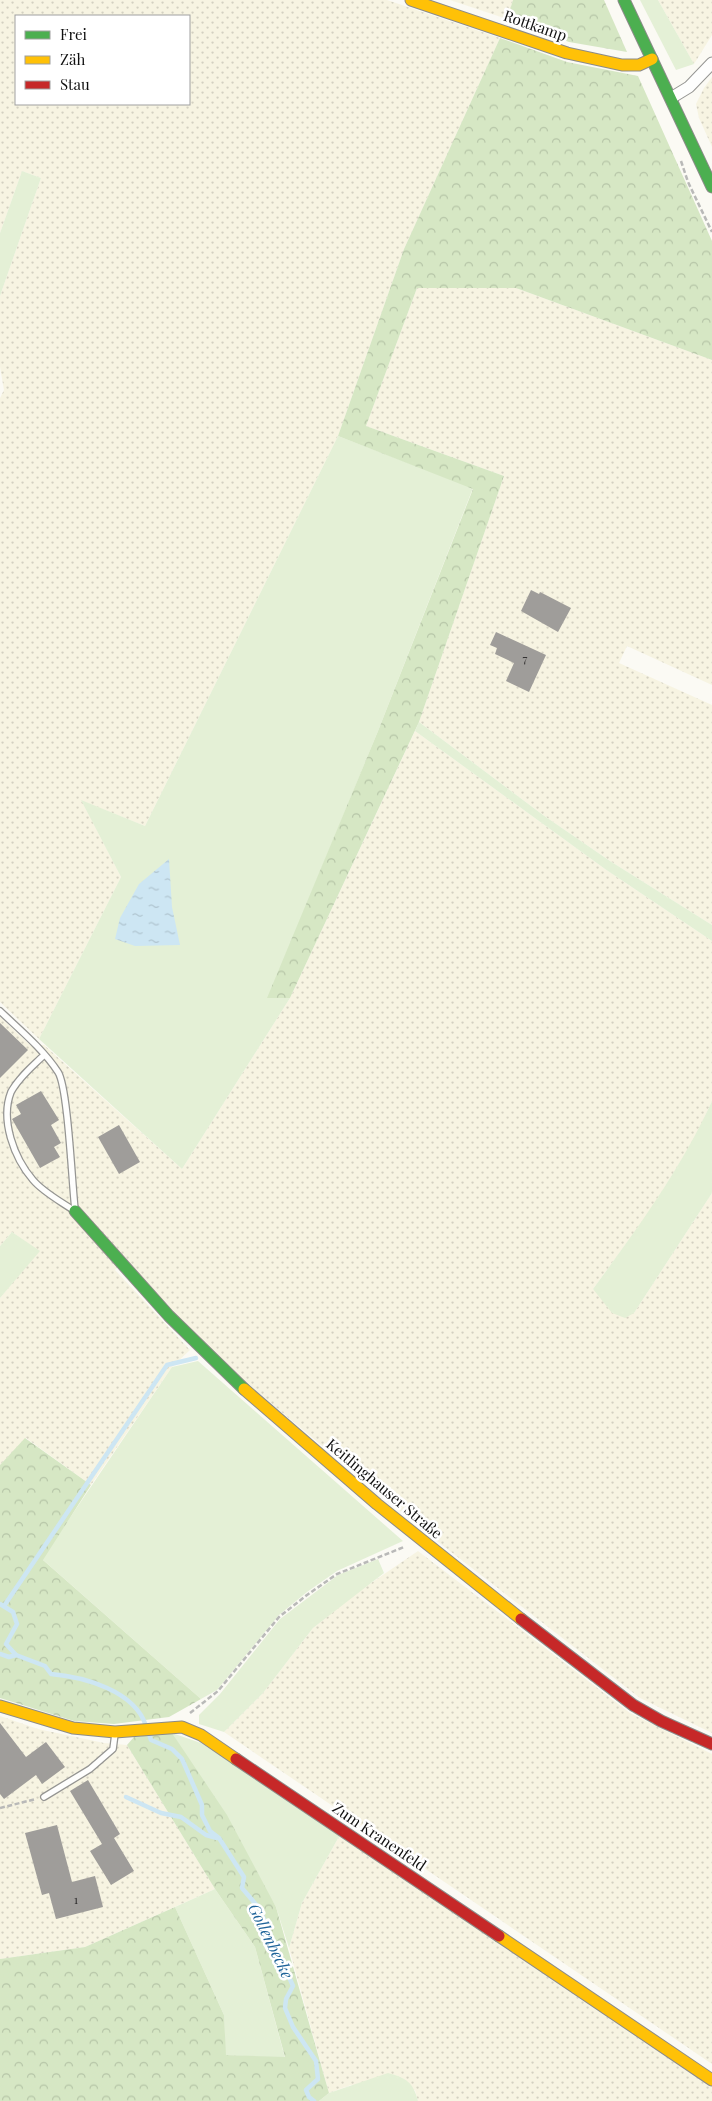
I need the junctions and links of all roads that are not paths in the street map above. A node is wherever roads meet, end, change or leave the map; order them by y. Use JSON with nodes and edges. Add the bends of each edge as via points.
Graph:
{"nodes":[{"id":1,"x":411,"y":0,"type":"edge"},
{"id":2,"x":624,"y":0,"type":"edge"},
{"id":3,"x":652,"y":59,"type":"junction"},
{"id":4,"x":712,"y":63,"type":"edge"},
{"id":5,"x":671,"y":98,"type":"junction"},
{"id":6,"x":712,"y":187,"type":"edge"},
{"id":7,"x":0,"y":1010,"type":"edge"},
{"id":8,"x":44,"y":1055,"type":"junction"},
{"id":9,"x":75,"y":1211,"type":"junction"},
{"id":10,"x":0,"y":1706,"type":"edge"},
{"id":11,"x":115,"y":1732,"type":"junction"},
{"id":12,"x":712,"y":1744,"type":"edge"},
{"id":13,"x":44,"y":1797,"type":"road end"},
{"id":14,"x":712,"y":2080,"type":"edge"}],
"edges":[{"from":1,"to":3,"type":"street","name":"Rottkamp","via":[[566,53],[622,65],[639,65]]},
{"from":2,"to":3,"type":"street"},
{"from":3,"to":5,"type":"street"},
{"from":4,"to":5,"type":"street","via":[[689,87]]},
{"from":5,"to":6,"type":"street"},
{"from":7,"to":8,"type":"lane"},
{"from":8,"to":9,"type":"lane","via":[[60,1074]]},
{"from":8,"to":9,"type":"lane","via":[[10,1093],[4,1115],[6,1130],[33,1180]]},
{"from":9,"to":12,"type":"street","name":"Keitlinghauser Straße","via":[[112,1257],[205,1353],[305,1444],[421,1540],[634,1706]]},
{"from":10,"to":11,"type":"street","name":"Zum Kranenfeld","via":[[73,1728]]},
{"from":11,"to":13,"type":"lane","via":[[113,1748],[90,1769]]},
{"from":11,"to":14,"type":"street","name":"Zum Kranenfeld","via":[[182,1727],[210,1741]]}]}
